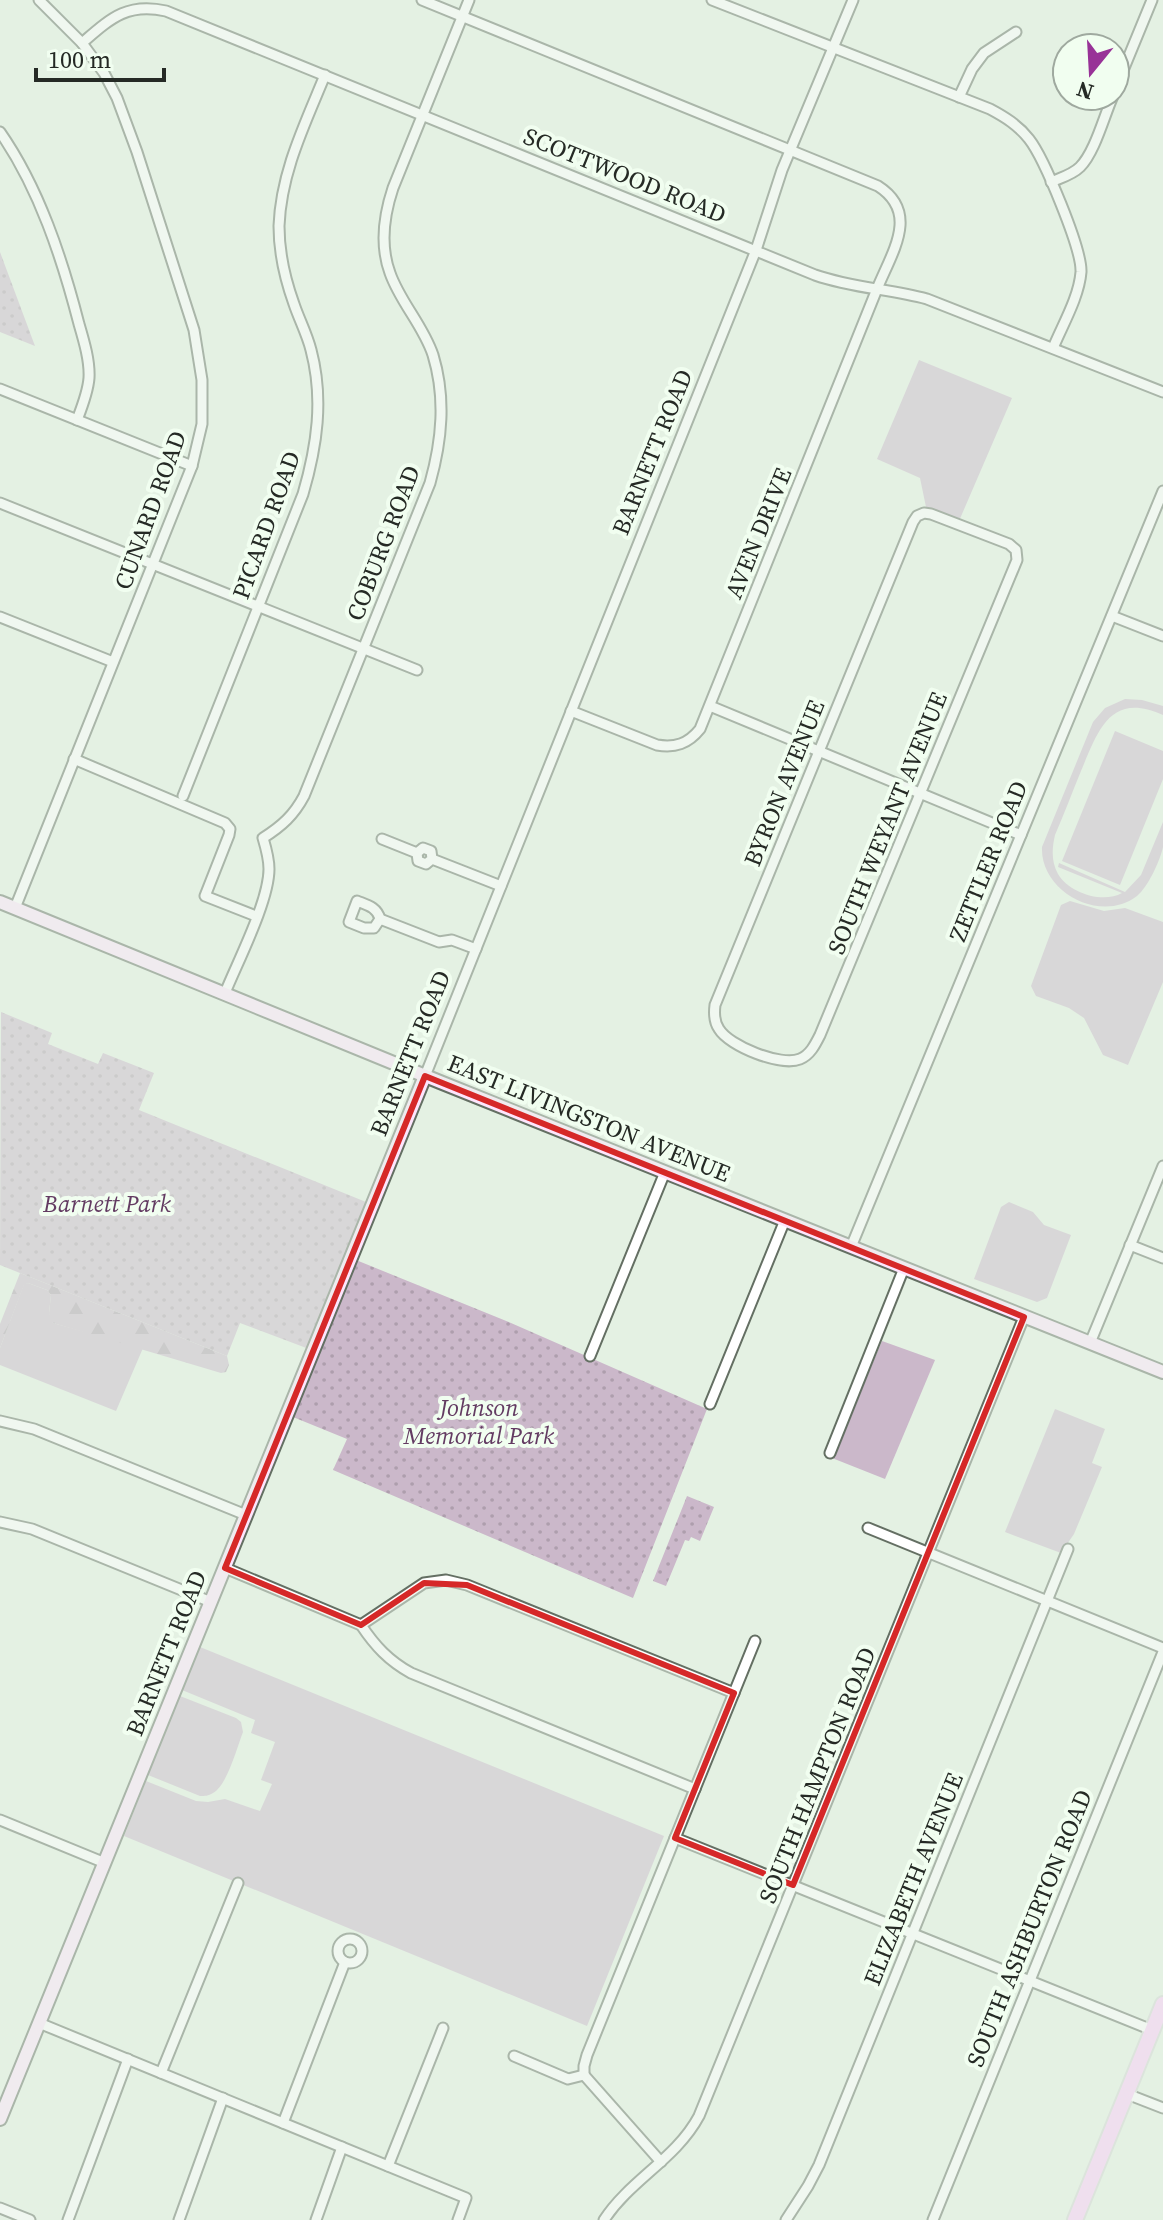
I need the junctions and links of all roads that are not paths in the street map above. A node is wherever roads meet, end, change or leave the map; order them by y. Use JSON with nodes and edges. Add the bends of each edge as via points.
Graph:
{"nodes":[{"id":1,"x":39,"y":0,"type":"edge"},
{"id":2,"x":422,"y":0,"type":"edge"},
{"id":3,"x":469,"y":0,"type":"edge"},
{"id":4,"x":853,"y":0,"type":"edge"},
{"id":5,"x":1152,"y":0,"type":"edge"},
{"id":6,"x":718,"y":1,"type":"edge"},
{"id":7,"x":462,"y":16,"type":"junction"},
{"id":8,"x":1016,"y":32,"type":"dead end"},
{"id":9,"x":82,"y":43,"type":"junction"},
{"id":10,"x":832,"y":49,"type":"junction"},
{"id":11,"x":1131,"y":51,"type":"edge"},
{"id":12,"x":325,"y":75,"type":"junction"},
{"id":13,"x":959,"y":97,"type":"junction"},
{"id":14,"x":1106,"y":112,"type":"edge"},
{"id":15,"x":422,"y":115,"type":"junction"},
{"id":16,"x":0,"y":132,"type":"edge"},
{"id":17,"x":791,"y":150,"type":"junction"},
{"id":18,"x":1051,"y":182,"type":"junction"},
{"id":19,"x":756,"y":250,"type":"junction"},
{"id":20,"x":877,"y":289,"type":"junction"},
{"id":21,"x":1053,"y":348,"type":"junction"},
{"id":22,"x":0,"y":389,"type":"edge"},
{"id":23,"x":1163,"y":392,"type":"edge"},
{"id":24,"x":77,"y":420,"type":"junction"},
{"id":25,"x":192,"y":466,"type":"junction"},
{"id":26,"x":1163,"y":491,"type":"edge"},
{"id":27,"x":0,"y":503,"type":"edge"},
{"id":28,"x":920,"y":514,"type":"joint"},
{"id":29,"x":153,"y":565,"type":"junction"},
{"id":30,"x":258,"y":606,"type":"junction"},
{"id":31,"x":1112,"y":616,"type":"junction"},
{"id":32,"x":0,"y":617,"type":"edge"},
{"id":33,"x":1163,"y":636,"type":"edge"},
{"id":34,"x":363,"y":649,"type":"junction"},
{"id":35,"x":113,"y":662,"type":"junction"},
{"id":36,"x":417,"y":670,"type":"dead end"},
{"id":37,"x":710,"y":706,"type":"junction"},
{"id":38,"x":571,"y":711,"type":"junction"},
{"id":39,"x":819,"y":751,"type":"junction"},
{"id":40,"x":74,"y":759,"type":"junction"},
{"id":41,"x":921,"y":794,"type":"junction"},
{"id":42,"x":183,"y":796,"type":"dead end"},
{"id":43,"x":1021,"y":835,"type":"junction"},
{"id":44,"x":382,"y":839,"type":"dead end"},
{"id":45,"x":501,"y":886,"type":"junction"},
{"id":46,"x":0,"y":902,"type":"edge"},
{"id":47,"x":15,"y":908,"type":"junction"},
{"id":48,"x":256,"y":916,"type":"junction"},
{"id":49,"x":380,"y":919,"type":"dead end"},
{"id":50,"x":476,"y":949,"type":"junction"},
{"id":51,"x":225,"y":993,"type":"junction"},
{"id":52,"x":756,"y":1052,"type":"joint"},
{"id":53,"x":425,"y":1076,"type":"junction"},
{"id":54,"x":1163,"y":1166,"type":"edge"},
{"id":55,"x":665,"y":1172,"type":"junction"},
{"id":56,"x":785,"y":1220,"type":"junction"},
{"id":57,"x":1130,"y":1245,"type":"junction"},
{"id":58,"x":851,"y":1247,"type":"junction"},
{"id":59,"x":1163,"y":1258,"type":"edge"},
{"id":60,"x":904,"y":1268,"type":"junction"},
{"id":61,"x":1024,"y":1317,"type":"junction"},
{"id":62,"x":1090,"y":1343,"type":"junction"},
{"id":63,"x":590,"y":1356,"type":"dead end"},
{"id":64,"x":1163,"y":1372,"type":"edge"},
{"id":65,"x":710,"y":1404,"type":"dead end"},
{"id":66,"x":0,"y":1421,"type":"edge"},
{"id":67,"x":830,"y":1453,"type":"dead end"},
{"id":68,"x":246,"y":1515,"type":"junction"},
{"id":69,"x":0,"y":1522,"type":"edge"},
{"id":70,"x":868,"y":1528,"type":"dead end"},
{"id":71,"x":1068,"y":1549,"type":"dead end"},
{"id":72,"x":928,"y":1554,"type":"junction"},
{"id":73,"x":225,"y":1568,"type":"junction"},
{"id":74,"x":1047,"y":1601,"type":"junction"},
{"id":75,"x":211,"y":1602,"type":"junction"},
{"id":76,"x":361,"y":1625,"type":"junction"},
{"id":77,"x":755,"y":1641,"type":"dead end"},
{"id":78,"x":1163,"y":1650,"type":"edge"},
{"id":79,"x":734,"y":1693,"type":"junction"},
{"id":80,"x":695,"y":1789,"type":"junction"},
{"id":81,"x":0,"y":1820,"type":"edge"},
{"id":82,"x":675,"y":1838,"type":"junction"},
{"id":83,"x":105,"y":1863,"type":"junction"},
{"id":84,"x":238,"y":1883,"type":"dead end"},
{"id":85,"x":793,"y":1885,"type":"junction"},
{"id":86,"x":912,"y":1934,"type":"junction"},
{"id":87,"x":345,"y":1962,"type":"dead end"},
{"id":88,"x":1030,"y":1981,"type":"junction"},
{"id":89,"x":1163,"y":2004,"type":"edge"},
{"id":90,"x":39,"y":2023,"type":"junction"},
{"id":91,"x":443,"y":2028,"type":"dead end"},
{"id":92,"x":1152,"y":2030,"type":"junction"},
{"id":93,"x":514,"y":2056,"type":"dead end"},
{"id":94,"x":128,"y":2059,"type":"junction"},
{"id":95,"x":161,"y":2073,"type":"junction"},
{"id":96,"x":584,"y":2075,"type":"junction"},
{"id":97,"x":1127,"y":2094,"type":"junction"},
{"id":98,"x":223,"y":2098,"type":"junction"},
{"id":99,"x":1163,"y":2108,"type":"edge"},
{"id":100,"x":0,"y":2119,"type":"edge"},
{"id":101,"x":283,"y":2123,"type":"junction"},
{"id":102,"x":342,"y":2147,"type":"junction"},
{"id":103,"x":661,"y":2162,"type":"junction"},
{"id":104,"x":388,"y":2166,"type":"junction"},
{"id":105,"x":0,"y":2208,"type":"edge"},
{"id":106,"x":30,"y":2220,"type":"edge"},
{"id":107,"x":68,"y":2220,"type":"edge"},
{"id":108,"x":179,"y":2220,"type":"edge"},
{"id":109,"x":316,"y":2220,"type":"edge"},
{"id":110,"x":458,"y":2220,"type":"edge"},
{"id":111,"x":604,"y":2220,"type":"edge"},
{"id":112,"x":786,"y":2220,"type":"edge"},
{"id":113,"x":933,"y":2220,"type":"edge"},
{"id":114,"x":1075,"y":2220,"type":"edge"}],
"edges":[{"from":1,"to":9,"type":"street","name":"CUNARD ROAD"},
{"from":2,"to":7,"type":"street"},
{"from":3,"to":7,"type":"street","name":"COBURG ROAD"},
{"from":4,"to":10,"type":"street","name":"BARNETT ROAD"},
{"from":5,"to":11,"type":"street"},
{"from":6,"to":10,"type":"street"},
{"from":7,"to":15,"type":"street","name":"COBURG ROAD"},
{"from":7,"to":17,"type":"street"},
{"from":8,"to":13,"type":"street","via":[[984,53]]},
{"from":9,"to":12,"type":"street","name":"SCOTTWOOD ROAD","via":[[126,11],[157,9]]},
{"from":9,"to":25,"type":"street","name":"CUNARD ROAD","via":[[104,73],[127,122],[194,330],[202,424]]},
{"from":10,"to":13,"type":"street"},
{"from":10,"to":17,"type":"street","name":"BARNETT ROAD"},
{"from":12,"to":15,"type":"street","name":"SCOTTWOOD ROAD"},
{"from":12,"to":30,"type":"street","name":"PICARD ROAD","via":[[293,154],[279,228],[282,267],[311,348],[318,422],[303,494]]},
{"from":13,"to":18,"type":"street","via":[[1019,128]]},
{"from":14,"to":18,"type":"street","via":[[1080,167]]},
{"from":15,"to":19,"type":"street","name":"SCOTTWOOD ROAD"},
{"from":15,"to":34,"type":"street","name":"COBURG ROAD","via":[[388,203],[386,256],[390,275],[432,352],[441,390],[441,428],[430,483]]},
{"from":16,"to":24,"type":"street","via":[[40,208],[74,304],[89,379]]},
{"from":17,"to":19,"type":"street","name":"BARNETT ROAD"},
{"from":17,"to":20,"type":"street","name":"AVEN DRIVE","via":[[890,193],[902,220]]},
{"from":18,"to":21,"type":"street","via":[[1081,266]]},
{"from":19,"to":20,"type":"street","name":"SCOTTWOOD ROAD","via":[[833,281]]},
{"from":19,"to":38,"type":"street","name":"BARNETT ROAD"},
{"from":20,"to":21,"type":"street","name":"SCOTTWOOD ROAD","via":[[927,299]]},
{"from":20,"to":37,"type":"street","name":"AVEN DRIVE"},
{"from":21,"to":23,"type":"street","name":"SCOTTWOOD ROAD"},
{"from":22,"to":24,"type":"street"},
{"from":24,"to":25,"type":"street"},
{"from":25,"to":29,"type":"street","name":"CUNARD ROAD"},
{"from":26,"to":31,"type":"street","name":"ZETTLER ROAD"},
{"from":27,"to":29,"type":"street"},
{"from":28,"to":39,"type":"street","name":"BYRON AVENUE"},
{"from":28,"to":41,"type":"street","name":"SOUTH WEYANT AVENUE","via":[[1009,544],[1017,553]]},
{"from":29,"to":30,"type":"street"},
{"from":29,"to":35,"type":"street","name":"CUNARD ROAD"},
{"from":30,"to":34,"type":"street"},
{"from":30,"to":42,"type":"street","name":"PICARD ROAD"},
{"from":31,"to":33,"type":"street"},
{"from":31,"to":43,"type":"street","name":"ZETTLER ROAD"},
{"from":32,"to":35,"type":"street"},
{"from":34,"to":36,"type":"street"},
{"from":34,"to":48,"type":"street","name":"COBURG ROAD","via":[[304,796],[287,820],[263,838],[269,869]]},
{"from":35,"to":40,"type":"street","name":"CUNARD ROAD"},
{"from":37,"to":38,"type":"street","name":"AVEN DRIVE","via":[[694,737],[667,746]]},
{"from":37,"to":39,"type":"street"},
{"from":38,"to":45,"type":"street","name":"BARNETT ROAD"},
{"from":39,"to":41,"type":"street"},
{"from":39,"to":52,"type":"street","name":"BYRON AVENUE","via":[[715,1005],[715,1021],[725,1037]]},
{"from":40,"to":47,"type":"street","name":"CUNARD ROAD"},
{"from":40,"to":48,"type":"street","via":[[225,823],[229,835],[205,896]]},
{"from":41,"to":43,"type":"street"},
{"from":41,"to":52,"type":"street","name":"SOUTH WEYANT AVENUE","via":[[816,1044],[791,1061]]},
{"from":43,"to":58,"type":"street","name":"ZETTLER ROAD"},
{"from":44,"to":45,"type":"street","via":[[417,853],[427,848],[432,859]]},
{"from":45,"to":50,"type":"street","name":"BARNETT ROAD"},
{"from":46,"to":47,"type":"main road","name":"EAST LIVINGSTON AVENUE"},
{"from":47,"to":51,"type":"main road","name":"EAST LIVINGSTON AVENUE"},
{"from":48,"to":51,"type":"street","name":"COBURG ROAD"},
{"from":49,"to":50,"type":"street","via":[[439,942],[452,940]]},
{"from":50,"to":53,"type":"street","name":"BARNETT ROAD"},
{"from":51,"to":53,"type":"main road","name":"EAST LIVINGSTON AVENUE"},
{"from":53,"to":55,"type":"main road","name":"EAST LIVINGSTON AVENUE"},
{"from":53,"to":68,"type":"main road","name":"BARNETT ROAD"},
{"from":54,"to":57,"type":"street"},
{"from":55,"to":56,"type":"main road","name":"EAST LIVINGSTON AVENUE"},
{"from":55,"to":63,"type":"street"},
{"from":56,"to":58,"type":"main road","name":"EAST LIVINGSTON AVENUE"},
{"from":56,"to":65,"type":"street"},
{"from":57,"to":59,"type":"street"},
{"from":57,"to":62,"type":"street"},
{"from":58,"to":60,"type":"main road","name":"EAST LIVINGSTON AVENUE"},
{"from":60,"to":61,"type":"main road","name":"EAST LIVINGSTON AVENUE"},
{"from":60,"to":67,"type":"street"},
{"from":61,"to":62,"type":"main road","name":"EAST LIVINGSTON AVENUE"},
{"from":61,"to":72,"type":"street","name":"SOUTH HAMPTON ROAD"},
{"from":62,"to":64,"type":"main road","name":"EAST LIVINGSTON AVENUE"},
{"from":66,"to":68,"type":"street","via":[[34,1429]]},
{"from":68,"to":73,"type":"main road","name":"BARNETT ROAD"},
{"from":69,"to":75,"type":"street","via":[[32,1529]]},
{"from":70,"to":72,"type":"street"},
{"from":71,"to":74,"type":"street","name":"ELIZABETH AVENUE"},
{"from":72,"to":74,"type":"street"},
{"from":72,"to":85,"type":"street","name":"SOUTH HAMPTON ROAD"},
{"from":73,"to":75,"type":"main road","name":"BARNETT ROAD"},
{"from":73,"to":76,"type":"street"},
{"from":74,"to":78,"type":"street"},
{"from":74,"to":86,"type":"street","name":"ELIZABETH AVENUE"},
{"from":75,"to":83,"type":"main road","name":"BARNETT ROAD"},
{"from":76,"to":79,"type":"street","via":[[424,1583],[446,1580]]},
{"from":76,"to":80,"type":"street","via":[[383,1653],[411,1673]]},
{"from":77,"to":79,"type":"street"},
{"from":78,"to":88,"type":"street","name":"SOUTH ASHBURTON ROAD"},
{"from":79,"to":80,"type":"street"},
{"from":80,"to":82,"type":"street"},
{"from":81,"to":83,"type":"street"},
{"from":82,"to":85,"type":"street"},
{"from":82,"to":96,"type":"street","via":[[587,2055]]},
{"from":83,"to":90,"type":"main road","name":"BARNETT ROAD"},
{"from":84,"to":95,"type":"street"},
{"from":85,"to":86,"type":"street"},
{"from":85,"to":103,"type":"street","name":"SOUTH HAMPTON ROAD","via":[[699,2116]]},
{"from":86,"to":88,"type":"street"},
{"from":86,"to":112,"type":"street","name":"ELIZABETH AVENUE","via":[[819,2165]]},
{"from":87,"to":101,"type":"street"},
{"from":88,"to":92,"type":"street"},
{"from":88,"to":113,"type":"street","name":"SOUTH ASHBURTON ROAD"},
{"from":89,"to":92,"type":"main road"},
{"from":90,"to":94,"type":"street"},
{"from":90,"to":100,"type":"main road","name":"BARNETT ROAD"},
{"from":91,"to":104,"type":"street"},
{"from":92,"to":97,"type":"main road"},
{"from":93,"to":96,"type":"street","via":[[568,2079]]},
{"from":94,"to":95,"type":"street"},
{"from":94,"to":107,"type":"street"},
{"from":95,"to":98,"type":"street"},
{"from":96,"to":103,"type":"street"},
{"from":97,"to":99,"type":"street"},
{"from":97,"to":114,"type":"main road"},
{"from":98,"to":101,"type":"street"},
{"from":98,"to":108,"type":"street"},
{"from":101,"to":102,"type":"street"},
{"from":102,"to":104,"type":"street"},
{"from":102,"to":109,"type":"street"},
{"from":103,"to":111,"type":"street","name":"SOUTH HAMPTON ROAD"},
{"from":104,"to":110,"type":"street","via":[[466,2198]]},
{"from":105,"to":106,"type":"street"}]}
